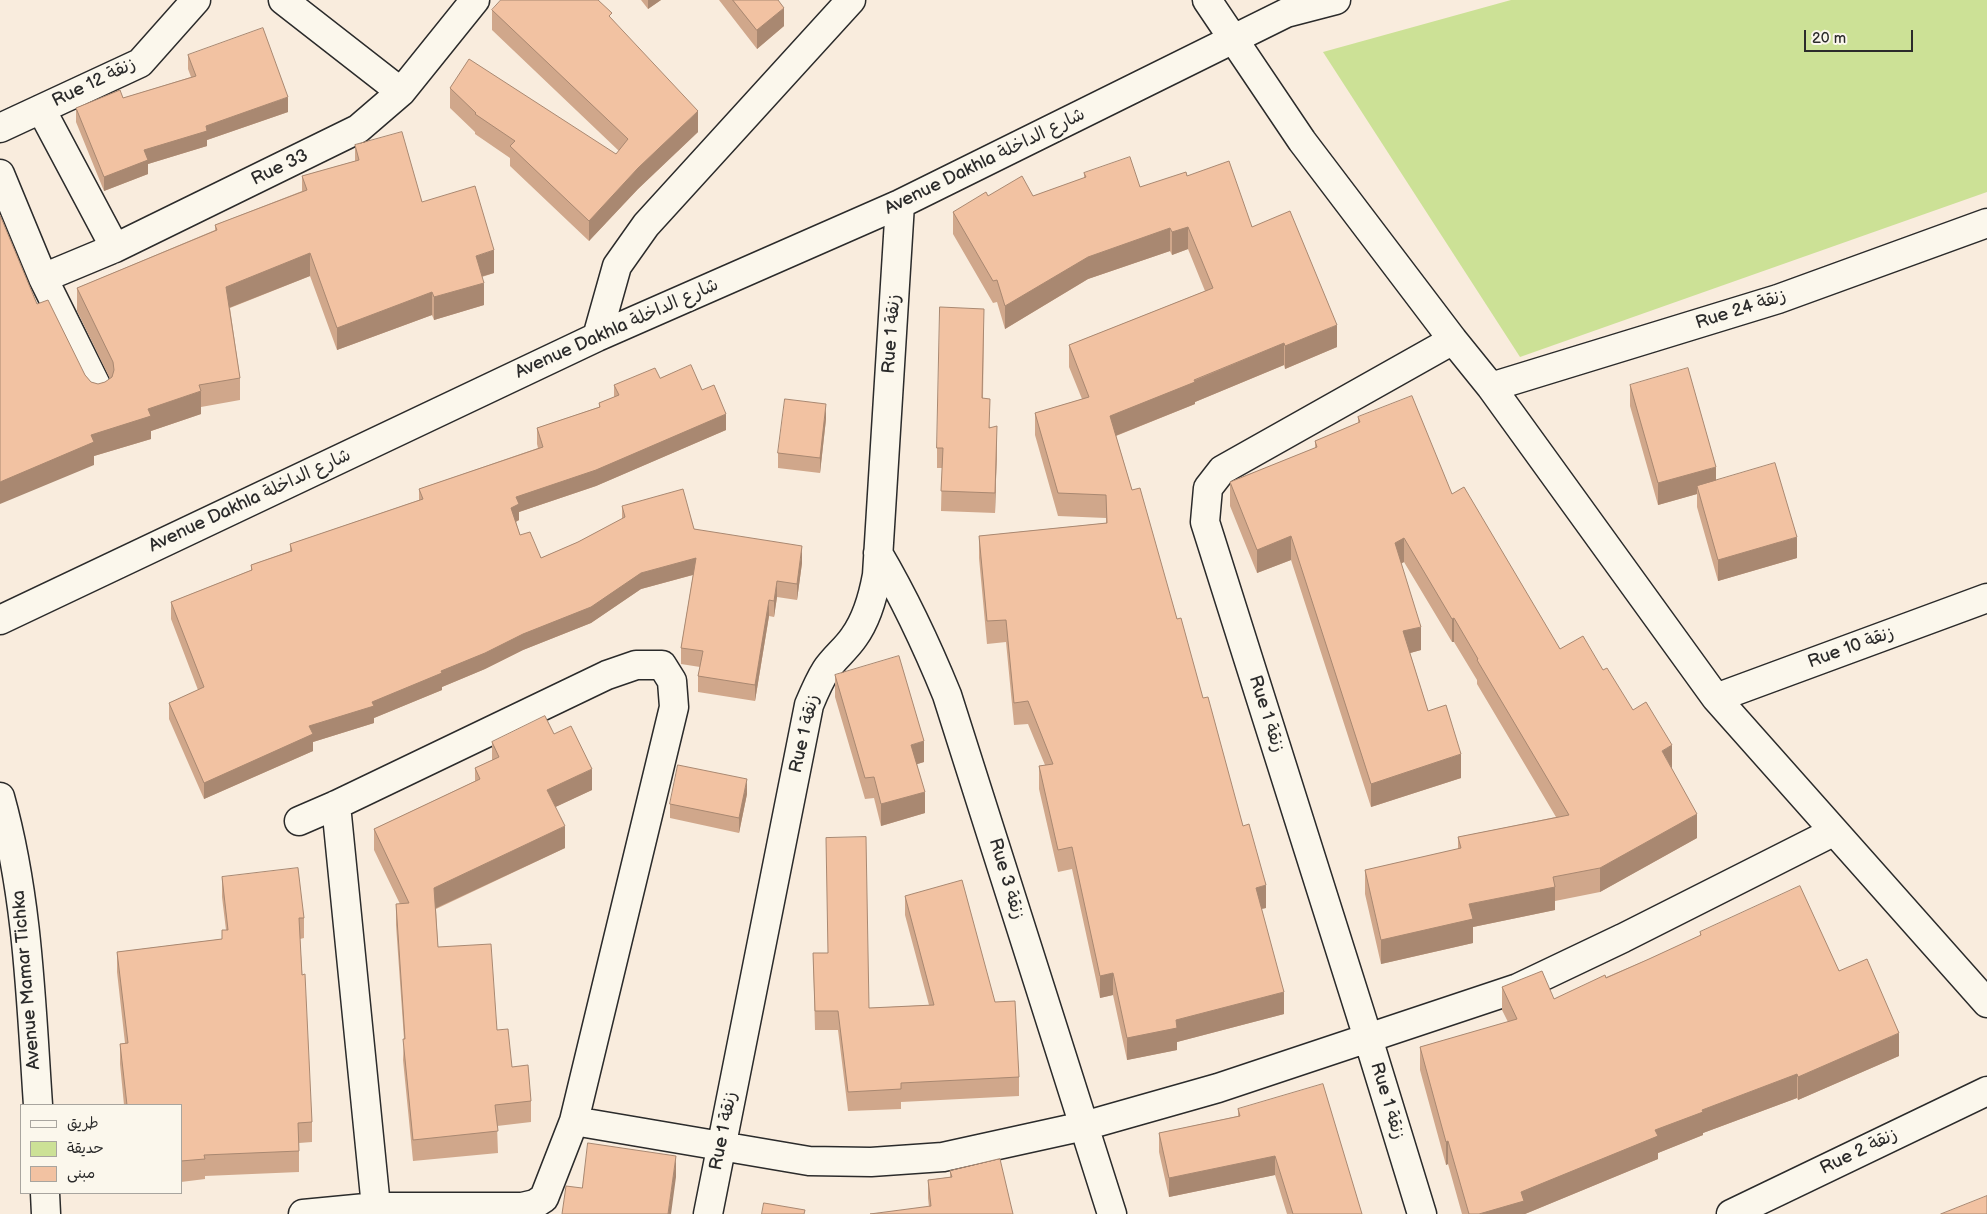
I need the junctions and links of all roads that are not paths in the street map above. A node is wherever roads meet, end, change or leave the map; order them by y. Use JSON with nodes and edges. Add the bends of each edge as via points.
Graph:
{"nodes":[{"id":1,"x":196,"y":0,"type":"edge"},
{"id":2,"x":283,"y":0,"type":"edge"},
{"id":3,"x":475,"y":0,"type":"edge"},
{"id":4,"x":852,"y":0,"type":"edge"},
{"id":5,"x":1207,"y":0,"type":"edge"},
{"id":6,"x":1336,"y":0,"type":"edge"},
{"id":7,"x":1234,"y":39,"type":"junction"},
{"id":8,"x":401,"y":92,"type":"junction"},
{"id":9,"x":41,"y":109,"type":"junction"},
{"id":10,"x":0,"y":128,"type":"edge"},
{"id":11,"x":0,"y":174,"type":"edge"},
{"id":12,"x":900,"y":204,"type":"junction"},
{"id":13,"x":1987,"y":223,"type":"edge"},
{"id":14,"x":115,"y":248,"type":"junction"},
{"id":15,"x":43,"y":278,"type":"junction"},
{"id":16,"x":596,"y":336,"type":"junction"},
{"id":17,"x":1453,"y":340,"type":"junction"},
{"id":18,"x":1491,"y":387,"type":"junction"},
{"id":19,"x":99,"y":390,"type":"edge"},
{"id":20,"x":878,"y":552,"type":"junction"},
{"id":21,"x":1987,"y":598,"type":"edge"},
{"id":22,"x":0,"y":620,"type":"edge"},
{"id":23,"x":1716,"y":698,"type":"junction"},
{"id":24,"x":0,"y":797,"type":"edge"},
{"id":25,"x":336,"y":805,"type":"junction"},
{"id":26,"x":299,"y":821,"type":"dead end"},
{"id":27,"x":1833,"y":832,"type":"junction"},
{"id":28,"x":1987,"y":1003,"type":"edge"},
{"id":29,"x":1368,"y":1038,"type":"junction"},
{"id":30,"x":1987,"y":1091,"type":"edge"},
{"id":31,"x":38,"y":1104,"type":"edge"},
{"id":32,"x":574,"y":1121,"type":"junction"},
{"id":33,"x":1084,"y":1126,"type":"junction"},
{"id":34,"x":721,"y":1146,"type":"junction"},
{"id":35,"x":45,"y":1194,"type":"edge"},
{"id":36,"x":376,"y":1208,"type":"junction"},
{"id":37,"x":46,"y":1214,"type":"edge"},
{"id":38,"x":304,"y":1214,"type":"edge"},
{"id":39,"x":708,"y":1214,"type":"edge"},
{"id":40,"x":1112,"y":1214,"type":"edge"},
{"id":41,"x":1422,"y":1214,"type":"edge"},
{"id":42,"x":1731,"y":1214,"type":"edge"}],
"edges":[{"from":1,"to":9,"type":"street","name":"Rue 12 زنقة","via":[[140,63]]},
{"from":2,"to":8,"type":"street"},
{"from":3,"to":8,"type":"street","name":"Rue 33"},
{"from":4,"to":16,"type":"street","via":[[646,225],[616,266]]},
{"from":5,"to":7,"type":"street"},
{"from":6,"to":7,"type":"street","name":"Avenue Dakhla شارع الداخلة","via":[[1286,13]]},
{"from":7,"to":12,"type":"street","name":"Avenue Dakhla شارع الداخلة"},
{"from":7,"to":17,"type":"street","via":[[1302,141]]},
{"from":8,"to":14,"type":"street","name":"Rue 33","via":[[358,129]]},
{"from":9,"to":10,"type":"street","name":"Rue 12 زنقة"},
{"from":9,"to":14,"type":"street"},
{"from":11,"to":15,"type":"street"},
{"from":12,"to":16,"type":"street","name":"Avenue Dakhla شارع الداخلة"},
{"from":12,"to":20,"type":"street","name":"Rue 1 زنقة"},
{"from":13,"to":18,"type":"street","name":"Rue 24 زنقة","via":[[1778,299]]},
{"from":14,"to":15,"type":"street","name":"Rue 33"},
{"from":15,"to":19,"type":"street"},
{"from":16,"to":22,"type":"street","name":"Avenue Dakhla شارع الداخلة"},
{"from":17,"to":18,"type":"street"},
{"from":17,"to":29,"type":"street","name":"Rue 1 زنقة","via":[[1222,470],[1208,488],[1206,522]]},
{"from":18,"to":23,"type":"street"},
{"from":20,"to":33,"type":"street","name":"Rue 3 زنقة","via":[[916,622],[947,695]]},
{"from":20,"to":34,"type":"street","name":"Rue 1 زنقة","via":[[873,597],[865,618],[854,637],[826,669],[810,705]]},
{"from":21,"to":23,"type":"street","name":"Rue 10 زنقة"},
{"from":23,"to":27,"type":"street"},
{"from":24,"to":31,"type":"street","name":"Avenue Mamar Tichka","via":[[26,925]]},
{"from":25,"to":26,"type":"street"},
{"from":25,"to":32,"type":"street","via":[[607,675],[636,665],[662,665],[672,681],[674,706]]},
{"from":25,"to":36,"type":"street"},
{"from":27,"to":28,"type":"street"},
{"from":27,"to":29,"type":"street","via":[[1518,988]]},
{"from":29,"to":33,"type":"street","via":[[1218,1088]]},
{"from":29,"to":41,"type":"street","name":"Rue 1 زنقة"},
{"from":30,"to":42,"type":"street","name":"Rue 2 زنقة"},
{"from":32,"to":34,"type":"street"},
{"from":32,"to":36,"type":"street","via":[[544,1198],[535,1204],[522,1207]]},
{"from":33,"to":34,"type":"street","via":[[943,1157],[871,1162],[809,1161]]},
{"from":33,"to":40,"type":"street","name":"Rue 3 زنقة"},
{"from":34,"to":39,"type":"street","name":"Rue 1 زنقة"},
{"from":35,"to":37,"type":"street"},
{"from":36,"to":38,"type":"street"}]}
